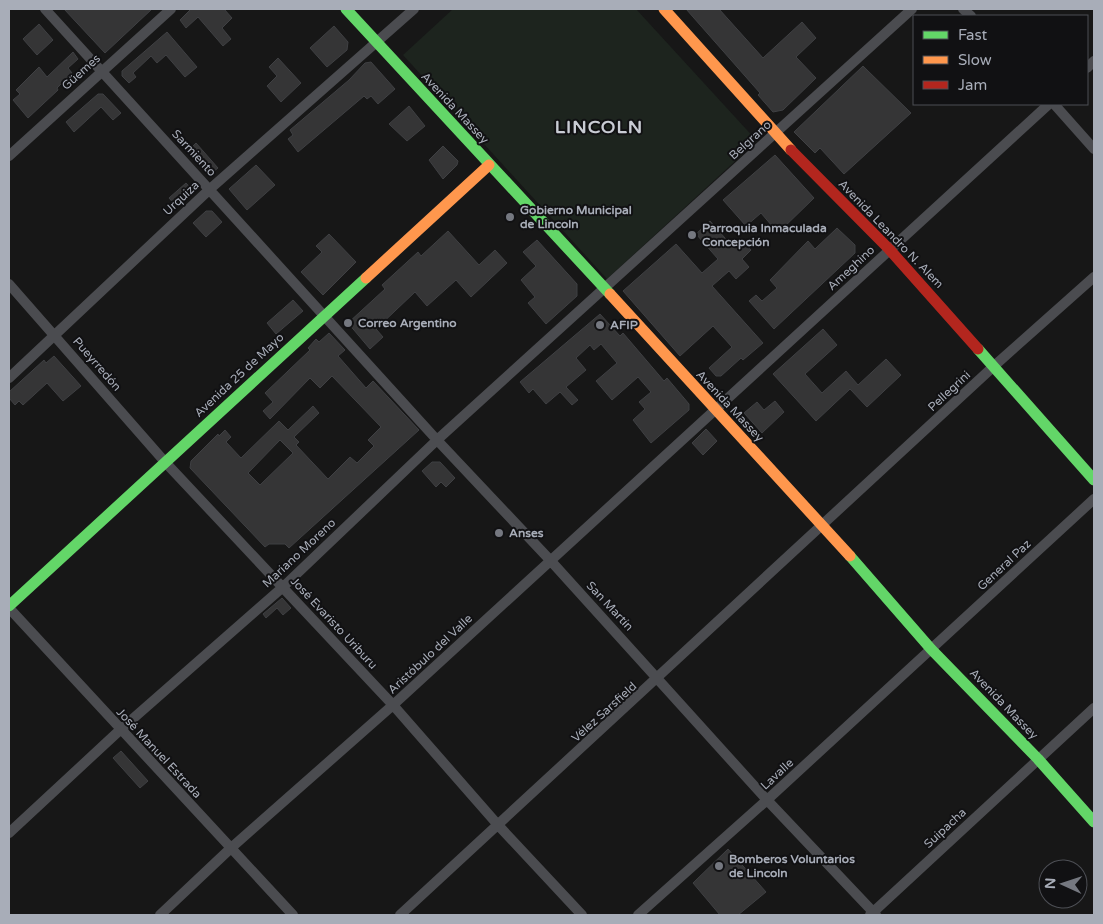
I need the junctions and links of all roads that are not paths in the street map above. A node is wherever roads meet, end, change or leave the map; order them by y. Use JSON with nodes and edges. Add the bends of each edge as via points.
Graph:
{"nodes":[{"id":1,"x":44,"y":9,"type":"edge"},
{"id":2,"x":171,"y":9,"type":"edge"},
{"id":3,"x":346,"y":9,"type":"edge"},
{"id":4,"x":414,"y":9,"type":"edge"},
{"id":5,"x":664,"y":9,"type":"edge"},
{"id":6,"x":912,"y":9,"type":"edge"},
{"id":7,"x":376,"y":43,"type":"junction"},
{"id":8,"x":101,"y":70,"type":"junction"},
{"id":9,"x":1048,"y":105,"type":"edge"},
{"id":10,"x":1055,"y":105,"type":"edge"},
{"id":11,"x":775,"y":134,"type":"junction"},
{"id":12,"x":1094,"y":149,"type":"edge"},
{"id":13,"x":9,"y":156,"type":"edge"},
{"id":14,"x":489,"y":165,"type":"junction"},
{"id":15,"x":210,"y":189,"type":"junction"},
{"id":16,"x":889,"y":250,"type":"junction"},
{"id":17,"x":1094,"y":277,"type":"edge"},
{"id":18,"x":9,"y":284,"type":"edge"},
{"id":19,"x":604,"y":289,"type":"junction"},
{"id":20,"x":324,"y":316,"type":"junction"},
{"id":21,"x":55,"y":334,"type":"junction"},
{"id":22,"x":994,"y":366,"type":"junction"},
{"id":23,"x":9,"y":378,"type":"edge"},
{"id":24,"x":715,"y":410,"type":"junction"},
{"id":25,"x":436,"y":440,"type":"junction"},
{"id":26,"x":165,"y":462,"type":"junction"},
{"id":27,"x":1094,"y":480,"type":"edge"},
{"id":28,"x":1094,"y":499,"type":"edge"},
{"id":29,"x":822,"y":524,"type":"junction"},
{"id":30,"x":550,"y":560,"type":"junction"},
{"id":31,"x":282,"y":587,"type":"junction"},
{"id":32,"x":9,"y":607,"type":"edge"},
{"id":33,"x":931,"y":649,"type":"junction"},
{"id":34,"x":659,"y":678,"type":"junction"},
{"id":35,"x":393,"y":705,"type":"junction"},
{"id":36,"x":1094,"y":708,"type":"edge"},
{"id":37,"x":120,"y":730,"type":"junction"},
{"id":38,"x":1038,"y":758,"type":"junction"},
{"id":39,"x":767,"y":800,"type":"junction"},
{"id":40,"x":1094,"y":822,"type":"edge"},
{"id":41,"x":498,"y":825,"type":"junction"},
{"id":42,"x":9,"y":833,"type":"edge"},
{"id":43,"x":231,"y":848,"type":"junction"},
{"id":44,"x":873,"y":914,"type":"edge"},
{"id":45,"x":160,"y":915,"type":"edge"},
{"id":46,"x":293,"y":915,"type":"edge"},
{"id":47,"x":400,"y":915,"type":"edge"},
{"id":48,"x":582,"y":915,"type":"edge"},
{"id":49,"x":638,"y":915,"type":"edge"}],
"edges":[{"from":1,"to":8,"type":"street","name":"Sarmiento"},
{"from":2,"to":8,"type":"street","name":"Güemes"},
{"from":3,"to":7,"type":"main road","name":"Avenida Massey"},
{"from":4,"to":7,"type":"street","name":"Urquiza"},
{"from":5,"to":11,"type":"main road","name":"Avenida Leandro N. Alem"},
{"from":6,"to":11,"type":"street","name":"Belgrano"},
{"from":7,"to":14,"type":"main road","name":"Avenida Massey"},
{"from":7,"to":15,"type":"street","name":"Urquiza"},
{"from":8,"to":13,"type":"street","name":"Güemes"},
{"from":8,"to":15,"type":"street","name":"Sarmiento"},
{"from":9,"to":16,"type":"street","name":"Ameghino"},
{"from":10,"to":12,"type":"street"},
{"from":11,"to":16,"type":"main road","name":"Avenida Leandro N. Alem"},
{"from":11,"to":19,"type":"street","name":"Belgrano"},
{"from":14,"to":19,"type":"main road","name":"Avenida Massey"},
{"from":14,"to":20,"type":"main road","name":"Avenida 25 de Mayo"},
{"from":15,"to":20,"type":"street","name":"Sarmiento"},
{"from":15,"to":21,"type":"street","name":"Urquiza"},
{"from":16,"to":22,"type":"main road","name":"Avenida Leandro N. Alem"},
{"from":16,"to":24,"type":"street","name":"Ameghino"},
{"from":17,"to":22,"type":"street","name":"Pellegrini"},
{"from":18,"to":21,"type":"street","name":"Pueyrredón"},
{"from":19,"to":24,"type":"main road","name":"Avenida Massey"},
{"from":19,"to":25,"type":"street","name":"Mariano Moreno"},
{"from":20,"to":25,"type":"street","name":"San Martín"},
{"from":20,"to":26,"type":"main road","name":"Avenida 25 de Mayo"},
{"from":21,"to":23,"type":"street","name":"Urquiza"},
{"from":21,"to":26,"type":"street","name":"Pueyrredón"},
{"from":22,"to":27,"type":"main road","name":"Avenida Leandro N. Alem"},
{"from":22,"to":29,"type":"street","name":"Pellegrini"},
{"from":24,"to":29,"type":"main road","name":"Avenida Massey"},
{"from":24,"to":30,"type":"street","name":"Aristóbulo del Valle"},
{"from":25,"to":30,"type":"street","name":"San Martín"},
{"from":25,"to":31,"type":"street","name":"Mariano Moreno"},
{"from":26,"to":31,"type":"street","name":"José Evaristo Uriburu"},
{"from":26,"to":32,"type":"main road","name":"Avenida 25 de Mayo"},
{"from":28,"to":33,"type":"street","name":"General Paz"},
{"from":29,"to":33,"type":"main road","name":"Avenida Massey"},
{"from":29,"to":34,"type":"street","name":"Vélez Sarsfield"},
{"from":30,"to":34,"type":"street","name":"San Martín"},
{"from":30,"to":35,"type":"street","name":"Aristóbulo del Valle"},
{"from":31,"to":35,"type":"street","name":"José Evaristo Uriburu"},
{"from":31,"to":37,"type":"street","name":"Mariano Moreno"},
{"from":32,"to":37,"type":"street","name":"José Manuel Estrada"},
{"from":33,"to":38,"type":"main road","name":"Avenida Massey"},
{"from":33,"to":39,"type":"street","name":"Lavalle"},
{"from":34,"to":39,"type":"street","name":"San Martín"},
{"from":34,"to":41,"type":"street","name":"Vélez Sarsfield"},
{"from":35,"to":41,"type":"street","name":"José Evaristo Uriburu"},
{"from":35,"to":43,"type":"street","name":"Aristóbulo del Valle"},
{"from":36,"to":38,"type":"street","name":"Suipacha"},
{"from":37,"to":42,"type":"street","name":"Mariano Moreno"},
{"from":37,"to":43,"type":"street","name":"José Manuel Estrada"},
{"from":38,"to":40,"type":"main road","name":"Avenida Massey"},
{"from":38,"to":44,"type":"street","name":"Suipacha"},
{"from":39,"to":44,"type":"street","name":"San Martín"},
{"from":39,"to":49,"type":"street","name":"Lavalle"},
{"from":41,"to":47,"type":"street","name":"Vélez Sarsfield"},
{"from":41,"to":48,"type":"street","name":"José Evaristo Uriburu"},
{"from":43,"to":45,"type":"street","name":"Aristóbulo del Valle"},
{"from":43,"to":46,"type":"street","name":"José Manuel Estrada"}]}
